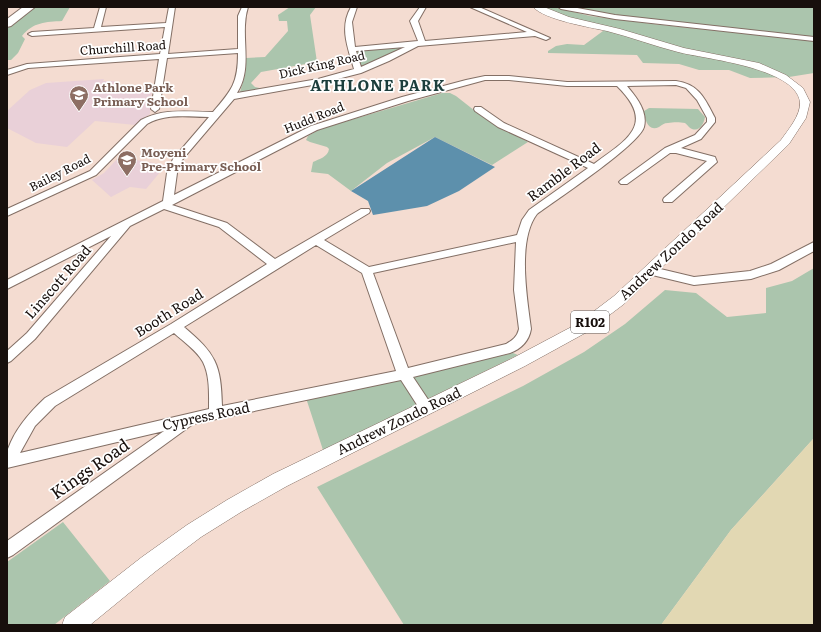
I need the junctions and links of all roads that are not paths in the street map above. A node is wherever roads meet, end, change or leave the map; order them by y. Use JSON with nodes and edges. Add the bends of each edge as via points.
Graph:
{"nodes":[{"id":1,"x":17,"y":7,"type":"edge"},
{"id":2,"x":30,"y":7,"type":"edge"},
{"id":3,"x":103,"y":7,"type":"edge"},
{"id":4,"x":172,"y":7,"type":"edge"},
{"id":5,"x":245,"y":7,"type":"edge"},
{"id":6,"x":354,"y":7,"type":"edge"},
{"id":7,"x":423,"y":7,"type":"edge"},
{"id":8,"x":473,"y":7,"type":"edge"},
{"id":9,"x":537,"y":7,"type":"edge"},
{"id":10,"x":560,"y":7,"type":"edge"},
{"id":11,"x":7,"y":14,"type":"edge"},
{"id":12,"x":7,"y":24,"type":"edge"},
{"id":13,"x":168,"y":25,"type":"junction"},
{"id":14,"x":97,"y":30,"type":"junction"},
{"id":15,"x":32,"y":34,"type":"dead end"},
{"id":16,"x":535,"y":34,"type":"junction"},
{"id":17,"x":546,"y":38,"type":"dead end"},
{"id":18,"x":814,"y":39,"type":"edge"},
{"id":19,"x":419,"y":45,"type":"junction"},
{"id":20,"x":352,"y":49,"type":"junction"},
{"id":21,"x":242,"y":51,"type":"junction"},
{"id":22,"x":164,"y":57,"type":"junction"},
{"id":23,"x":358,"y":71,"type":"junction"},
{"id":24,"x":7,"y":73,"type":"edge"},
{"id":25,"x":619,"y":84,"type":"junction"},
{"id":26,"x":231,"y":97,"type":"junction"},
{"id":27,"x":478,"y":109,"type":"dead end"},
{"id":28,"x":155,"y":113,"type":"junction"},
{"id":29,"x":215,"y":115,"type":"junction"},
{"id":30,"x":672,"y":149,"type":"junction"},
{"id":31,"x":593,"y":167,"type":"junction"},
{"id":32,"x":624,"y":182,"type":"dead end"},
{"id":33,"x":668,"y":200,"type":"dead end"},
{"id":34,"x":165,"y":204,"type":"junction"},
{"id":35,"x":365,"y":211,"type":"dead end"},
{"id":36,"x":7,"y":213,"type":"edge"},
{"id":37,"x":128,"y":223,"type":"junction"},
{"id":38,"x":521,"y":237,"type":"junction"},
{"id":39,"x":316,"y":240,"type":"junction"},
{"id":40,"x":814,"y":246,"type":"edge"},
{"id":41,"x":275,"y":264,"type":"junction"},
{"id":42,"x":368,"y":271,"type":"junction"},
{"id":43,"x":652,"y":271,"type":"junction"},
{"id":44,"x":7,"y":285,"type":"edge"},
{"id":45,"x":175,"y":327,"type":"junction"},
{"id":46,"x":7,"y":358,"type":"edge"},
{"id":47,"x":404,"y":374,"type":"junction"},
{"id":48,"x":426,"y":407,"type":"junction"},
{"id":49,"x":216,"y":413,"type":"junction"},
{"id":50,"x":193,"y":418,"type":"junction"},
{"id":51,"x":8,"y":461,"type":"edge"},
{"id":52,"x":7,"y":550,"type":"edge"},
{"id":53,"x":73,"y":625,"type":"edge"}],
"edges":[{"from":1,"to":11,"type":"highway"},
{"from":2,"to":12,"type":"highway"},
{"from":3,"to":14,"type":"street"},
{"from":4,"to":13,"type":"street"},
{"from":5,"to":21,"type":"street","via":[[242,16]]},
{"from":6,"to":20,"type":"street","via":[[347,25]]},
{"from":7,"to":19,"type":"street","via":[[414,21]]},
{"from":8,"to":16,"type":"street","name":"Dick King Road"},
{"from":9,"to":43,"type":"main road","name":"Andrew Zondo Road","number":"R102","via":[[571,21],[671,48],[752,64],[781,76],[802,95],[804,109],[785,142]]},
{"from":10,"to":18,"type":"street","via":[[615,18]]},
{"from":13,"to":14,"type":"street"},
{"from":13,"to":22,"type":"street"},
{"from":14,"to":15,"type":"street"},
{"from":16,"to":17,"type":"street","name":"Dick King Road"},
{"from":16,"to":19,"type":"street","name":"Dick King Road"},
{"from":19,"to":20,"type":"street","name":"Dick King Road"},
{"from":19,"to":23,"type":"street","name":"Dick King Road"},
{"from":20,"to":23,"type":"street"},
{"from":21,"to":22,"type":"street","name":"Churchill Road"},
{"from":21,"to":26,"type":"street","via":[[240,79]]},
{"from":22,"to":24,"type":"street","name":"Churchill Road","via":[[27,66]]},
{"from":22,"to":28,"type":"street"},
{"from":23,"to":26,"type":"street","name":"Dick King Road"},
{"from":25,"to":30,"type":"street","name":"Hudd Road","via":[[682,83],[693,88],[711,122],[698,137]]},
{"from":25,"to":31,"type":"street","name":"Ramble Road","via":[[628,91],[635,102],[640,116],[639,128],[633,138]]},
{"from":25,"to":34,"type":"street","name":"Hudd Road","via":[[561,84],[496,77],[466,82],[314,128]]},
{"from":26,"to":29,"type":"street"},
{"from":27,"to":31,"type":"street","via":[[501,125]]},
{"from":28,"to":29,"type":"street"},
{"from":28,"to":36,"type":"street","name":"Bailey Road","via":[[93,173]]},
{"from":29,"to":34,"type":"street","via":[[178,159]]},
{"from":30,"to":32,"type":"street"},
{"from":30,"to":33,"type":"street","via":[[713,160]]},
{"from":31,"to":38,"type":"street","name":"Ramble Road","via":[[533,212]]},
{"from":34,"to":37,"type":"street","name":"Hudd Road"},
{"from":34,"to":41,"type":"street","via":[[224,225]]},
{"from":35,"to":39,"type":"street","name":"Booth Road"},
{"from":37,"to":44,"type":"street","name":"Hudd Road"},
{"from":37,"to":46,"type":"street","name":"Linscott Road","via":[[31,336]]},
{"from":38,"to":42,"type":"street"},
{"from":38,"to":47,"type":"street","name":"Cypress Road","via":[[520,290],[525,329],[524,336],[519,342],[497,352]]},
{"from":39,"to":41,"type":"street","name":"Booth Road"},
{"from":39,"to":42,"type":"street"},
{"from":40,"to":43,"type":"street","via":[[775,267],[751,275],[694,281]]},
{"from":41,"to":45,"type":"street","name":"Booth Road"},
{"from":42,"to":47,"type":"street"},
{"from":43,"to":48,"type":"main road","name":"Andrew Zondo Road","number":"R102","via":[[619,300],[575,332]]},
{"from":45,"to":49,"type":"street","via":[[210,363],[214,379]]},
{"from":45,"to":51,"type":"street","name":"Booth Road","via":[[50,402],[28,423]]},
{"from":47,"to":48,"type":"street"},
{"from":47,"to":49,"type":"street","name":"Cypress Road"},
{"from":48,"to":53,"type":"main road","name":"Andrew Zondo Road","number":"R102","via":[[280,480],[234,506],[149,564]]},
{"from":49,"to":50,"type":"street","name":"Cypress Road"},
{"from":50,"to":51,"type":"street","name":"Cypress Road"},
{"from":50,"to":52,"type":"street","name":"Kings Road"}]}
